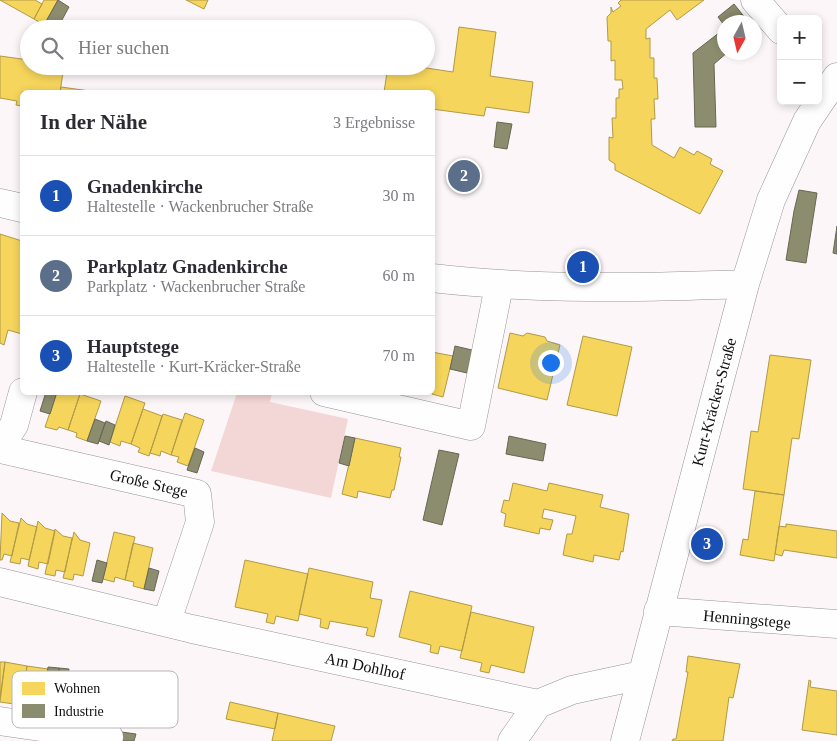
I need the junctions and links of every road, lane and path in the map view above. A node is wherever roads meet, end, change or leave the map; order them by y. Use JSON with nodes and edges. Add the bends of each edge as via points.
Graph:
{"nodes":[{"id":1,"x":755,"y":0,"type":"edge"},
{"id":2,"x":777,"y":25,"type":"edge"},
{"id":3,"x":828,"y":79,"type":"edge"},
{"id":4,"x":0,"y":204,"type":"edge"},
{"id":5,"x":20,"y":208,"type":"edge"},
{"id":6,"x":435,"y":278,"type":"edge"},
{"id":7,"x":745,"y":284,"type":"junction"},
{"id":8,"x":499,"y":286,"type":"junction"},
{"id":9,"x":22,"y":395,"type":"edge"},
{"id":10,"x":337,"y":395,"type":"edge"},
{"id":11,"x":0,"y":447,"type":"edge"},
{"id":12,"x":0,"y":582,"type":"edge"},
{"id":13,"x":658,"y":611,"type":"junction"},
{"id":14,"x":837,"y":624,"type":"edge"},
{"id":15,"x":179,"y":625,"type":"junction"},
{"id":16,"x":642,"y":675,"type":"junction"},
{"id":17,"x":538,"y":704,"type":"junction"},
{"id":18,"x":48,"y":728,"type":"edge"},
{"id":19,"x":109,"y":737,"type":"dead end"},
{"id":20,"x":512,"y":741,"type":"edge"},
{"id":21,"x":625,"y":741,"type":"edge"}],
"edges":[{"from":1,"to":2,"type":"street"},
{"from":3,"to":7,"type":"street","name":"Kurt-Kräcker-Straße","via":[[771,200]]},
{"from":4,"to":5,"type":"street"},
{"from":6,"to":8,"type":"street"},
{"from":7,"to":8,"type":"street","via":[[585,288]]},
{"from":7,"to":13,"type":"street","name":"Kurt-Kräcker-Straße"},
{"from":8,"to":10,"type":"street","via":[[471,426]]},
{"from":9,"to":11,"type":"street","name":"Große Stege","via":[[14,425]]},
{"from":11,"to":15,"type":"street","name":"Große Stege","via":[[197,494],[200,522]]},
{"from":12,"to":15,"type":"street"},
{"from":13,"to":14,"type":"street","name":"Henningstege"},
{"from":13,"to":16,"type":"street","name":"Kurt-Kräcker-Straße"},
{"from":15,"to":17,"type":"street","name":"Am Dohlhof"},
{"from":16,"to":17,"type":"street","via":[[572,690]]},
{"from":16,"to":21,"type":"street","name":"Kurt-Kräcker-Straße"},
{"from":17,"to":20,"type":"street"},
{"from":18,"to":19,"type":"street"}]}
